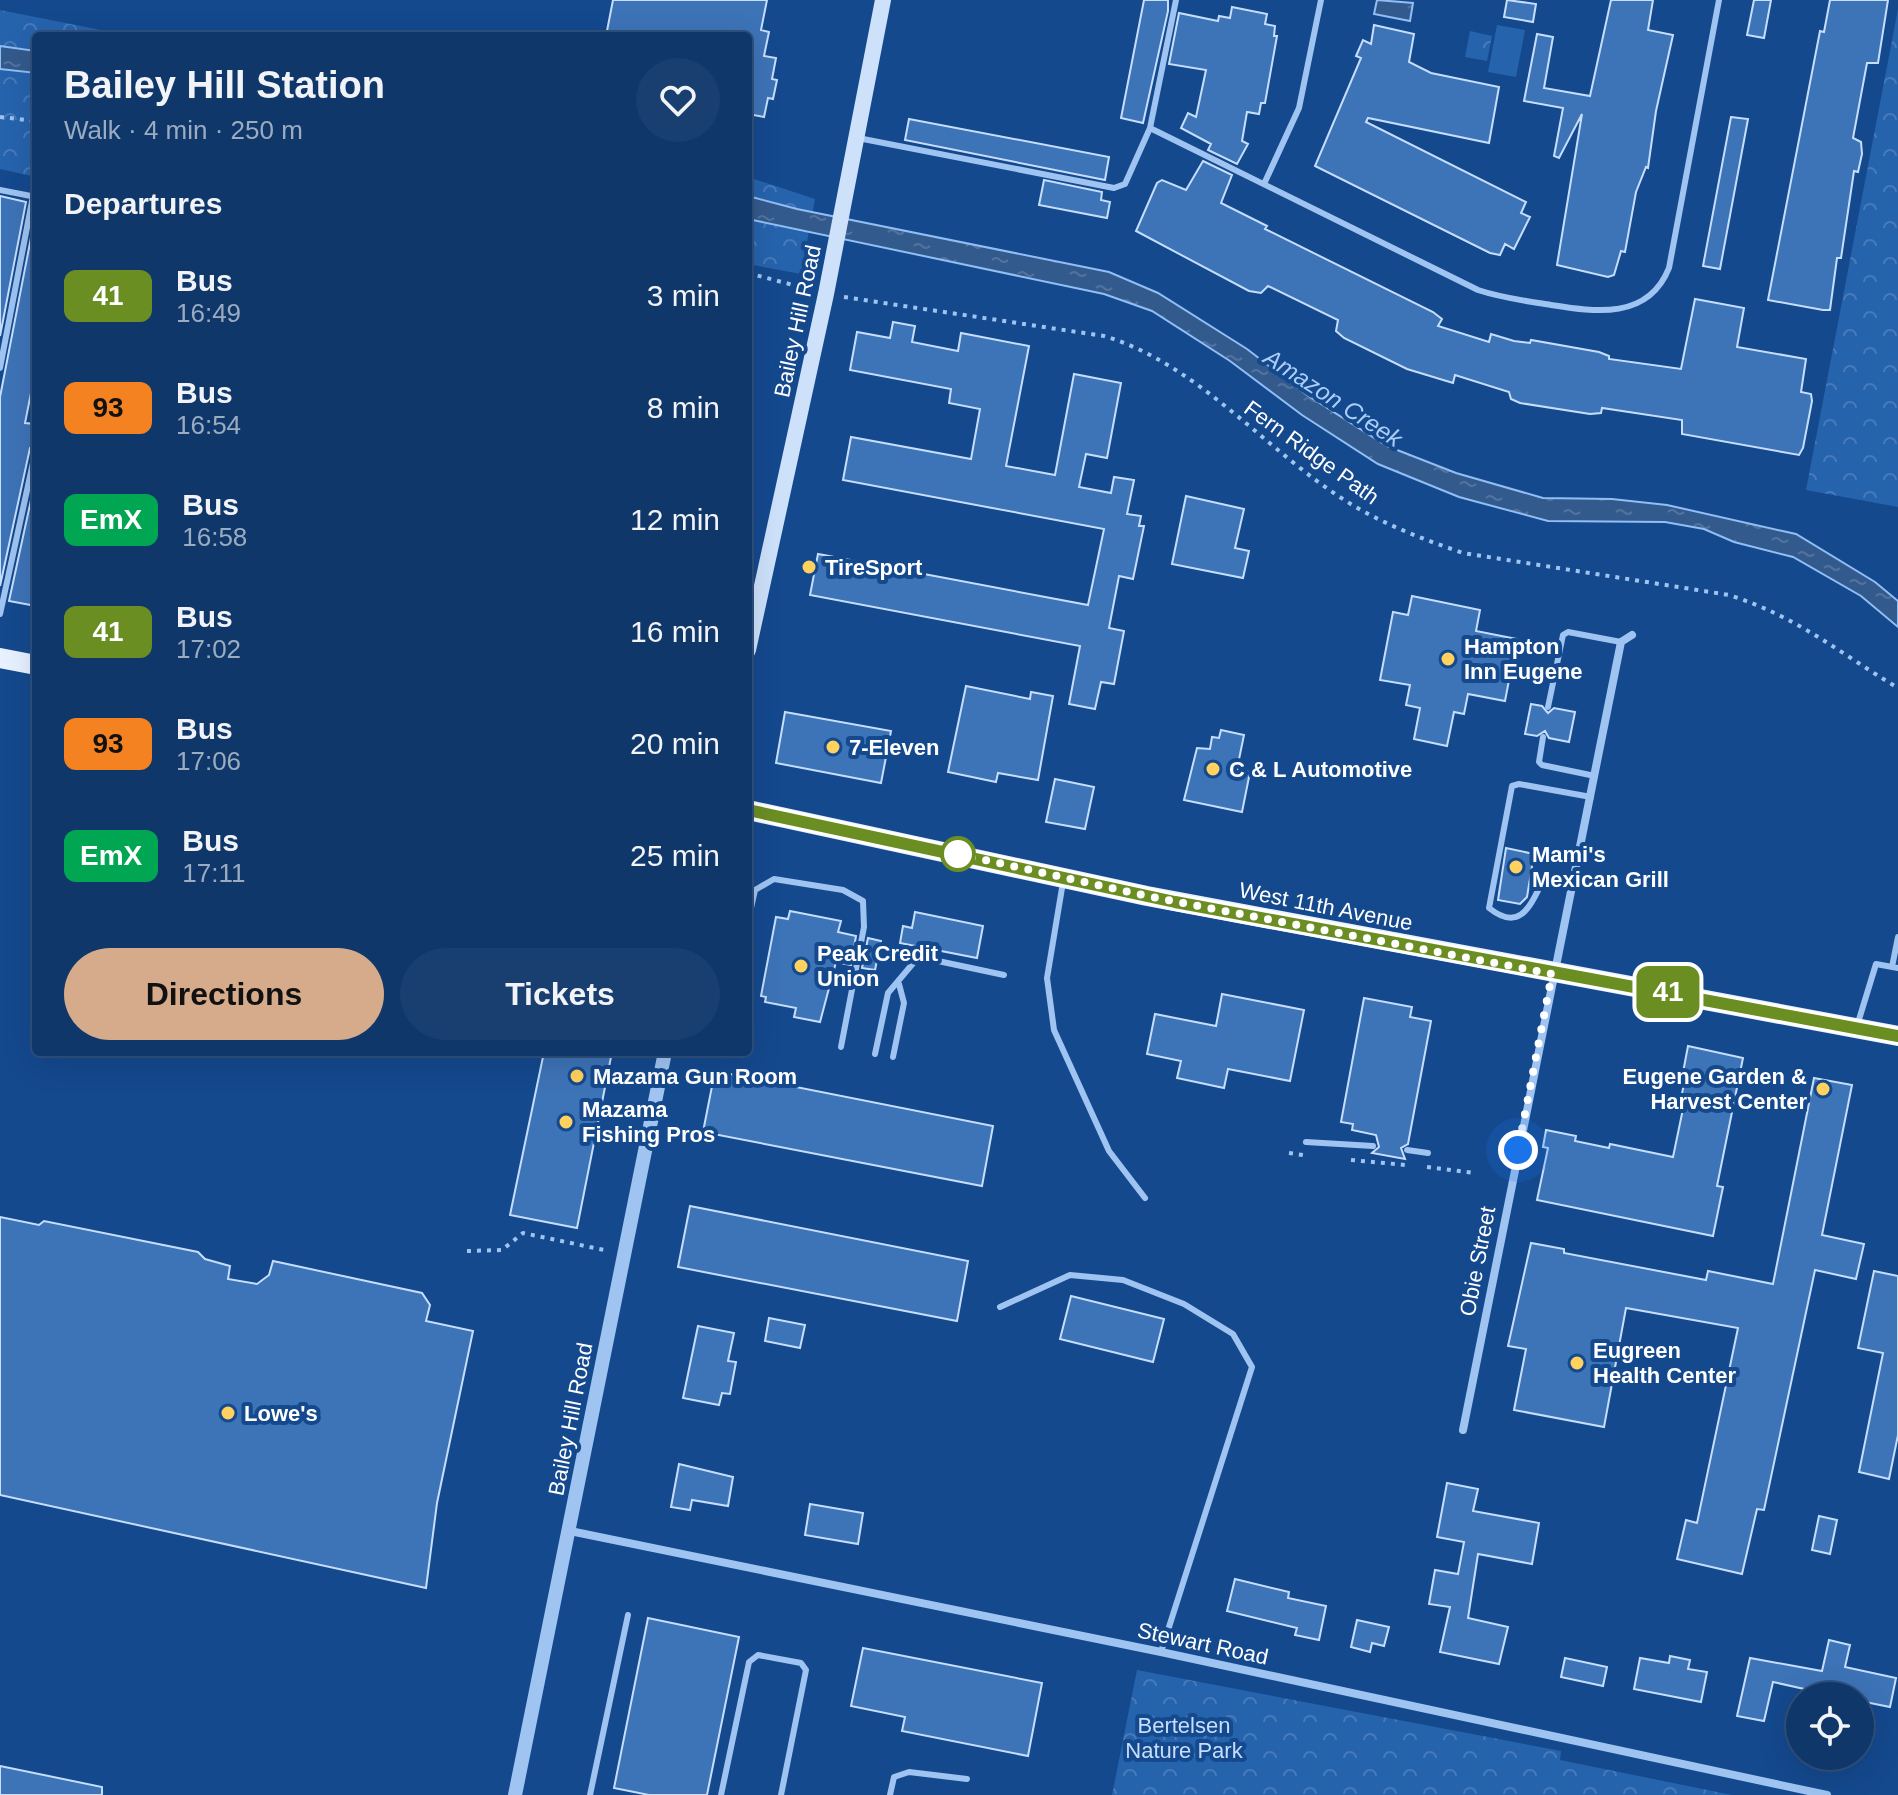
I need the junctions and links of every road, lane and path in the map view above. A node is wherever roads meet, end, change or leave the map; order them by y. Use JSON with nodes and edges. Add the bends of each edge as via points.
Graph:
{"nodes":[{"id":1,"x":883,"y":0,"type":"edge"},
{"id":2,"x":1176,"y":0,"type":"edge"},
{"id":3,"x":1321,"y":0,"type":"edge"},
{"id":4,"x":1719,"y":0,"type":"edge"},
{"id":5,"x":0,"y":117,"type":"edge"},
{"id":6,"x":32,"y":121,"type":"edge"},
{"id":7,"x":1150,"y":128,"type":"junction"},
{"id":8,"x":857,"y":138,"type":"junction"},
{"id":9,"x":1264,"y":184,"type":"junction"},
{"id":10,"x":0,"y":190,"type":"edge"},
{"id":11,"x":32,"y":195,"type":"edge"},
{"id":12,"x":32,"y":211,"type":"edge"},
{"id":13,"x":752,"y":274,"type":"edge"},
{"id":14,"x":827,"y":288,"type":"junction"},
{"id":15,"x":0,"y":368,"type":"edge"},
{"id":16,"x":32,"y":467,"type":"edge"},
{"id":17,"x":0,"y":614,"type":"edge"},
{"id":18,"x":752,"y":632,"type":"edge"},
{"id":19,"x":1632,"y":635,"type":"dead end"},
{"id":20,"x":1621,"y":642,"type":"junction"},
{"id":21,"x":0,"y":658,"type":"edge"},
{"id":22,"x":32,"y":664,"type":"edge"},
{"id":23,"x":1898,"y":688,"type":"edge"},
{"id":24,"x":1548,"y":707,"type":"dead end"},
{"id":25,"x":1543,"y":737,"type":"dead end"},
{"id":26,"x":1595,"y":776,"type":"junction"},
{"id":27,"x":1591,"y":797,"type":"junction"},
{"id":28,"x":752,"y":811,"type":"edge"},
{"id":29,"x":1064,"y":878,"type":"junction"},
{"id":30,"x":1576,"y":878,"type":"junction"},
{"id":31,"x":752,"y":903,"type":"edge"},
{"id":32,"x":1898,"y":937,"type":"edge"},
{"id":33,"x":1895,"y":967,"type":"edge"},
{"id":34,"x":1552,"y":974,"type":"junction"},
{"id":35,"x":1004,"y":975,"type":"dead end"},
{"id":36,"x":899,"y":984,"type":"junction"},
{"id":37,"x":1856,"y":1029,"type":"junction"},
{"id":38,"x":1898,"y":1036,"type":"edge"},
{"id":39,"x":841,"y":1047,"type":"dead end"},
{"id":40,"x":875,"y":1054,"type":"dead end"},
{"id":41,"x":664,"y":1056,"type":"edge"},
{"id":42,"x":893,"y":1057,"type":"dead end"},
{"id":43,"x":1306,"y":1142,"type":"dead end"},
{"id":44,"x":1373,"y":1146,"type":"dead end"},
{"id":45,"x":1407,"y":1150,"type":"dead end"},
{"id":46,"x":1289,"y":1153,"type":"dead end"},
{"id":47,"x":1428,"y":1153,"type":"dead end"},
{"id":48,"x":1304,"y":1155,"type":"dead end"},
{"id":49,"x":1349,"y":1160,"type":"dead end"},
{"id":50,"x":1410,"y":1166,"type":"dead end"},
{"id":51,"x":1425,"y":1167,"type":"dead end"},
{"id":52,"x":1474,"y":1173,"type":"dead end"},
{"id":53,"x":1145,"y":1198,"type":"dead end"},
{"id":54,"x":467,"y":1251,"type":"dead end"},
{"id":55,"x":625,"y":1254,"type":"junction"},
{"id":56,"x":1000,"y":1307,"type":"dead end"},
{"id":57,"x":1463,"y":1430,"type":"dead end"},
{"id":58,"x":570,"y":1531,"type":"junction"},
{"id":59,"x":628,"y":1615,"type":"dead end"},
{"id":60,"x":1161,"y":1652,"type":"junction"},
{"id":61,"x":967,"y":1779,"type":"dead end"},
{"id":62,"x":515,"y":1795,"type":"edge"},
{"id":63,"x":590,"y":1795,"type":"edge"},
{"id":64,"x":721,"y":1795,"type":"edge"},
{"id":65,"x":781,"y":1795,"type":"edge"},
{"id":66,"x":890,"y":1795,"type":"edge"},
{"id":67,"x":1827,"y":1795,"type":"edge"}],
"edges":[{"from":1,"to":8,"type":"main road","name":"Bailey Hill Road"},
{"from":2,"to":7,"type":"lane"},
{"from":3,"to":9,"type":"lane","via":[[1299,108]]},
{"from":4,"to":9,"type":"lane","via":[[1669,268],[1656,289],[1631,307],[1589,311],[1490,294]]},
{"from":5,"to":6,"type":"path"},
{"from":7,"to":8,"type":"lane","via":[[1125,184],[1114,188]]},
{"from":7,"to":9,"type":"lane"},
{"from":8,"to":14,"type":"main road","name":"Bailey Hill Road"},
{"from":10,"to":11,"type":"lane"},
{"from":12,"to":15,"type":"lane"},
{"from":13,"to":14,"type":"path","name":"Fern Ridge Path"},
{"from":14,"to":18,"type":"main road","name":"Bailey Hill Road"},
{"from":14,"to":23,"type":"path","name":"Fern Ridge Path","via":[[1127,343],[1178,373],[1346,501],[1422,539],[1477,556],[1729,595],[1761,605],[1806,627]]},
{"from":16,"to":17,"type":"lane"},
{"from":19,"to":20,"type":"street"},
{"from":20,"to":24,"type":"lane","via":[[1563,635]]},
{"from":20,"to":26,"type":"street","name":"Obie Street"},
{"from":21,"to":22,"type":"main road"},
{"from":25,"to":26,"type":"lane","via":[[1542,765]]},
{"from":26,"to":27,"type":"street","name":"Obie Street"},
{"from":27,"to":30,"type":"street","name":"Obie Street"},
{"from":27,"to":30,"type":"lane","via":[[1512,786],[1489,908],[1509,918],[1520,917],[1546,875]]},
{"from":28,"to":29,"type":"main road","name":"West 11th Avenue"},
{"from":29,"to":34,"type":"main road","name":"West 11th Avenue"},
{"from":29,"to":53,"type":"lane","via":[[1047,978],[1054,1030],[1109,1151]]},
{"from":30,"to":34,"type":"street","name":"Obie Street"},
{"from":31,"to":39,"type":"lane","via":[[755,890],[774,879],[843,890],[863,901],[864,927]]},
{"from":32,"to":33,"type":"lane"},
{"from":33,"to":37,"type":"lane","via":[[1876,964]]},
{"from":34,"to":37,"type":"main road","name":"West 11th Avenue"},
{"from":34,"to":57,"type":"street","name":"Obie Street"},
{"from":35,"to":36,"type":"lane","via":[[924,960],[908,967]]},
{"from":36,"to":40,"type":"lane","via":[[888,993]]},
{"from":36,"to":42,"type":"lane","via":[[904,1003]]},
{"from":37,"to":38,"type":"main road","name":"West 11th Avenue"},
{"from":41,"to":55,"type":"street","name":"Bailey Hill Road"},
{"from":43,"to":44,"type":"lane"},
{"from":45,"to":47,"type":"lane"},
{"from":46,"to":48,"type":"path"},
{"from":49,"to":50,"type":"path"},
{"from":51,"to":52,"type":"path"},
{"from":54,"to":55,"type":"path","via":[[502,1250],[523,1233]]},
{"from":55,"to":58,"type":"street","name":"Bailey Hill Road"},
{"from":56,"to":60,"type":"lane","via":[[1070,1275],[1123,1280],[1184,1304],[1233,1334],[1252,1367]]},
{"from":58,"to":60,"type":"street","name":"Stewart Road"},
{"from":58,"to":62,"type":"street","name":"Bailey Hill Road"},
{"from":59,"to":63,"type":"lane"},
{"from":60,"to":67,"type":"street","name":"Stewart Road"},
{"from":61,"to":66,"type":"lane","via":[[909,1772],[894,1777]]},
{"from":64,"to":65,"type":"lane","via":[[749,1662],[758,1655],[801,1663],[806,1670]]}]}
